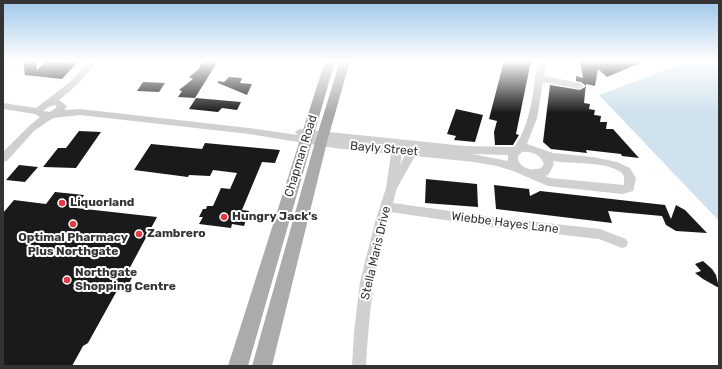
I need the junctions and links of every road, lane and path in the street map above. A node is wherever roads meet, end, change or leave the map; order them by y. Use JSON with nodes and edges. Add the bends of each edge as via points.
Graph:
{"nodes":[{"id":1,"x":78,"y":78,"type":"edge"},
{"id":2,"x":325,"y":78,"type":"edge"},
{"id":3,"x":340,"y":78,"type":"edge"},
{"id":4,"x":539,"y":78,"type":"edge"},
{"id":5,"x":540,"y":78,"type":"edge"},
{"id":6,"x":73,"y":84,"type":"junction"},
{"id":7,"x":580,"y":86,"type":"dead end"},
{"id":8,"x":48,"y":104,"type":"junction"},
{"id":9,"x":61,"y":105,"type":"junction"},
{"id":10,"x":3,"y":106,"type":"edge"},
{"id":11,"x":18,"y":107,"type":"junction"},
{"id":12,"x":38,"y":112,"type":"junction"},
{"id":13,"x":80,"y":112,"type":"junction"},
{"id":14,"x":52,"y":115,"type":"junction"},
{"id":15,"x":531,"y":122,"type":"junction"},
{"id":16,"x":31,"y":129,"type":"junction"},
{"id":17,"x":307,"y":137,"type":"junction"},
{"id":18,"x":322,"y":138,"type":"junction"},
{"id":19,"x":398,"y":146,"type":"junction"},
{"id":20,"x":413,"y":147,"type":"junction"},
{"id":21,"x":517,"y":150,"type":"junction"},
{"id":22,"x":540,"y":152,"type":"junction"},
{"id":23,"x":3,"y":158,"type":"edge"},
{"id":24,"x":518,"y":168,"type":"junction"},
{"id":25,"x":532,"y":174,"type":"junction"},
{"id":26,"x":392,"y":188,"type":"junction"},
{"id":27,"x":386,"y":207,"type":"junction"},
{"id":28,"x":622,"y":243,"type":"dead end"},
{"id":29,"x":238,"y":366,"type":"edge"},
{"id":30,"x":262,"y":366,"type":"edge"},
{"id":31,"x":359,"y":366,"type":"edge"}],
"edges":[{"from":1,"to":6,"type":"street"},
{"from":2,"to":17,"type":"main road","name":"Chapman Road"},
{"from":3,"to":18,"type":"main road","name":"Chapman Road"},
{"from":4,"to":15,"type":"street"},
{"from":5,"to":7,"type":"street"},
{"from":6,"to":8,"type":"street"},
{"from":6,"to":9,"type":"street"},
{"from":8,"to":9,"type":"street","name":"Bayly Street","via":[[56,102]]},
{"from":8,"to":11,"type":"street"},
{"from":8,"to":12,"type":"street"},
{"from":9,"to":13,"type":"street","name":"Bayly Street"},
{"from":9,"to":14,"type":"street","via":[[60,110]]},
{"from":10,"to":11,"type":"street"},
{"from":11,"to":12,"type":"street"},
{"from":12,"to":14,"type":"street","name":"Bayly Street","via":[[43,116]]},
{"from":12,"to":16,"type":"street"},
{"from":13,"to":14,"type":"street","name":"Bayly Street"},
{"from":13,"to":17,"type":"street","name":"Bayly Street"},
{"from":14,"to":16,"type":"street"},
{"from":15,"to":21,"type":"street","via":[[528,133]]},
{"from":15,"to":22,"type":"street"},
{"from":16,"to":23,"type":"street"},
{"from":17,"to":18,"type":"street","name":"Bayly Street"},
{"from":17,"to":29,"type":"main road","name":"Chapman Road"},
{"from":18,"to":19,"type":"street","name":"Bayly Street"},
{"from":18,"to":30,"type":"main road","name":"Chapman Road"},
{"from":19,"to":20,"type":"street","name":"Bayly Street"},
{"from":19,"to":26,"type":"street","name":"Stella Maris Drive"},
{"from":20,"to":21,"type":"street","name":"Bayly Street"},
{"from":20,"to":24,"type":"street","name":"Bayly Street"},
{"from":20,"to":26,"type":"street","name":"Stella Maris Drive","via":[[409,160]]},
{"from":21,"to":22,"type":"street","via":[[528,148]]},
{"from":21,"to":24,"type":"street","via":[[513,154],[513,161]]},
{"from":22,"to":25,"type":"street","via":[[548,161],[548,168],[542,173]]},
{"from":22,"to":25,"type":"street","via":[[560,158],[614,164],[629,173],[631,183],[629,188],[622,190],[548,182]]},
{"from":24,"to":25,"type":"street"},
{"from":26,"to":27,"type":"street","name":"Stella Maris Drive"},
{"from":27,"to":28,"type":"street","name":"Wiebbe Hayes Lane","via":[[600,234]]},
{"from":27,"to":31,"type":"street","name":"Stella Maris Drive","via":[[367,282]]}]}
